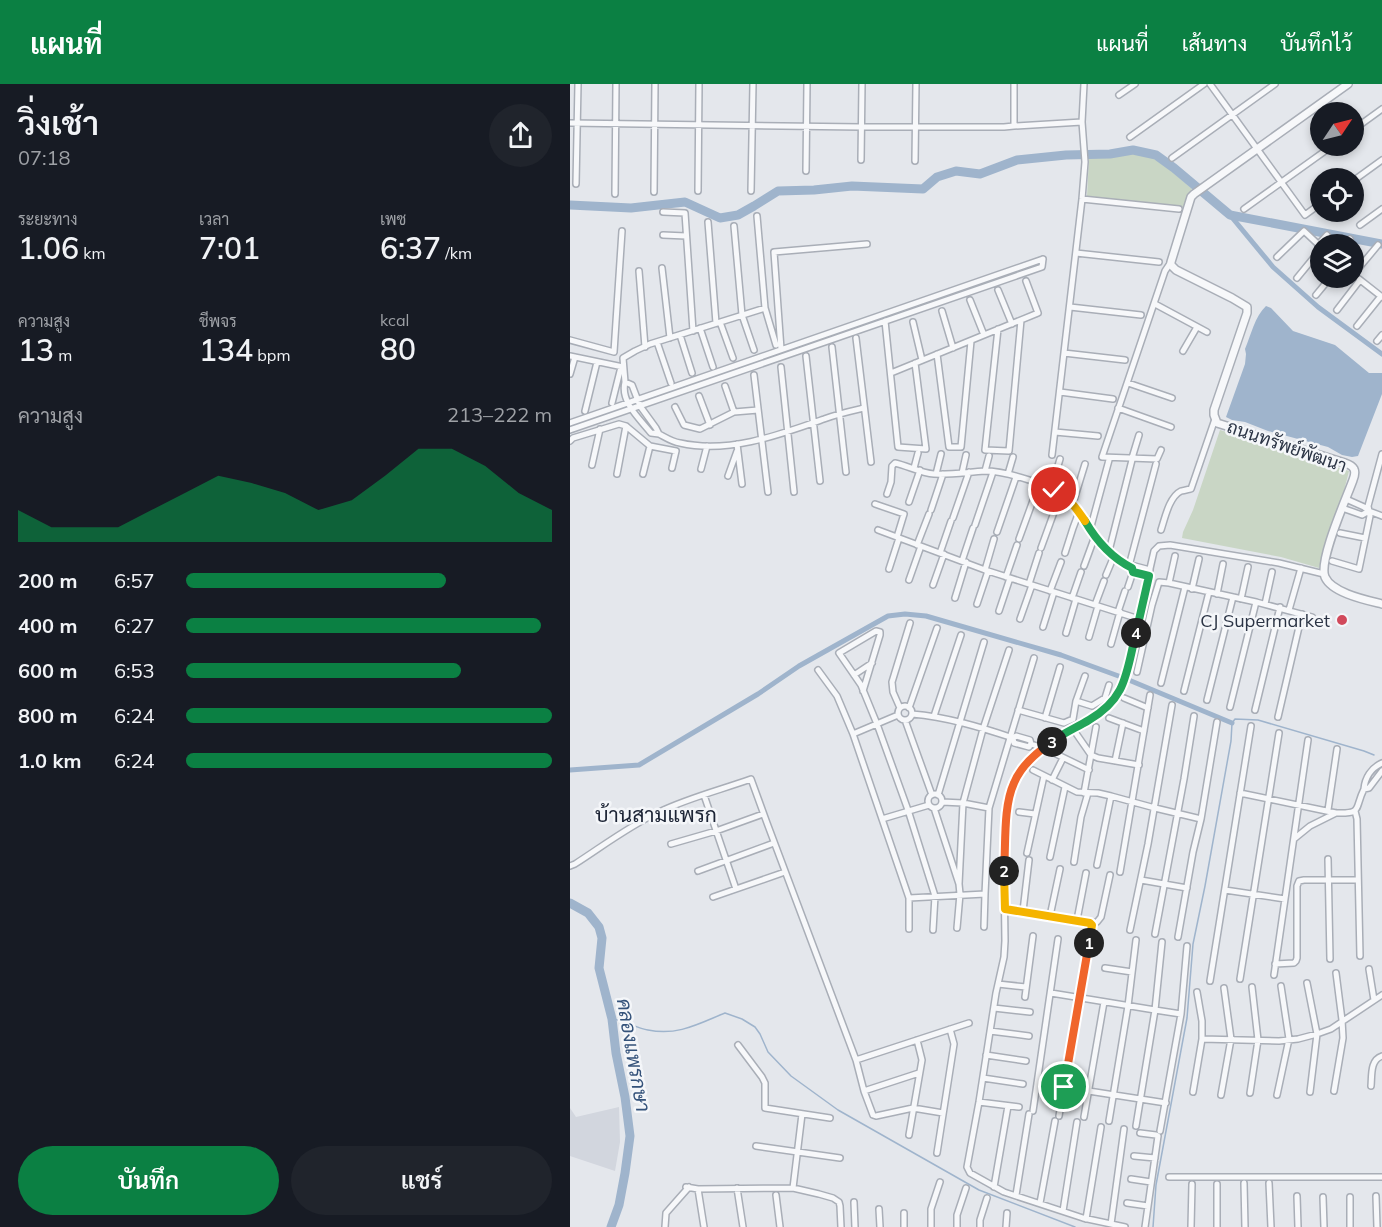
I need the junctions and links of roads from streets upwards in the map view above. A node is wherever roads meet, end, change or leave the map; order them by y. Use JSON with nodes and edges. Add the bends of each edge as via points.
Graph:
{"nodes":[{"id":1,"x":578,"y":84,"type":"edge"},
{"id":2,"x":616,"y":84,"type":"edge"},
{"id":3,"x":655,"y":84,"type":"edge"},
{"id":4,"x":699,"y":84,"type":"edge"},
{"id":5,"x":753,"y":84,"type":"edge"},
{"id":6,"x":807,"y":84,"type":"edge"},
{"id":7,"x":862,"y":84,"type":"edge"},
{"id":8,"x":916,"y":84,"type":"edge"},
{"id":9,"x":1014,"y":84,"type":"edge"},
{"id":10,"x":1084,"y":84,"type":"edge"},
{"id":11,"x":1135,"y":84,"type":"edge"},
{"id":12,"x":1204,"y":84,"type":"edge"},
{"id":13,"x":1210,"y":84,"type":"edge"},
{"id":14,"x":1275,"y":84,"type":"edge"},
{"id":15,"x":1348,"y":84,"type":"edge"},
{"id":16,"x":1119,"y":96,"type":"dead end"},
{"id":17,"x":1382,"y":109,"type":"edge"},
{"id":18,"x":1231,"y":114,"type":"junction"},
{"id":19,"x":1082,"y":122,"type":"junction"},
{"id":20,"x":1364,"y":122,"type":"edge"},
{"id":21,"x":570,"y":123,"type":"edge"},
{"id":22,"x":577,"y":123,"type":"junction"},
{"id":23,"x":615,"y":124,"type":"junction"},
{"id":24,"x":654,"y":124,"type":"junction"},
{"id":25,"x":699,"y":124,"type":"junction"},
{"id":26,"x":753,"y":125,"type":"junction"},
{"id":27,"x":807,"y":126,"type":"junction"},
{"id":28,"x":1014,"y":126,"type":"junction"},
{"id":29,"x":861,"y":127,"type":"junction"},
{"id":30,"x":915,"y":127,"type":"junction"},
{"id":31,"x":1130,"y":137,"type":"dead end"},
{"id":32,"x":1256,"y":149,"type":"junction"},
{"id":33,"x":1318,"y":156,"type":"edge"},
{"id":34,"x":1172,"y":158,"type":"dead end"},
{"id":35,"x":861,"y":160,"type":"dead end"},
{"id":36,"x":915,"y":160,"type":"dead end"},
{"id":37,"x":1381,"y":161,"type":"edge"},
{"id":38,"x":806,"y":171,"type":"dead end"},
{"id":39,"x":1364,"y":173,"type":"edge"},
{"id":40,"x":1281,"y":182,"type":"junction"},
{"id":41,"x":576,"y":184,"type":"dead end"},
{"id":42,"x":698,"y":191,"type":"dead end"},
{"id":43,"x":751,"y":191,"type":"dead end"},
{"id":44,"x":654,"y":192,"type":"dead end"},
{"id":45,"x":615,"y":194,"type":"dead end"},
{"id":46,"x":1082,"y":199,"type":"junction"},
{"id":47,"x":1179,"y":209,"type":"dead end"},
{"id":48,"x":1244,"y":209,"type":"dead end"},
{"id":49,"x":1382,"y":209,"type":"edge"},
{"id":50,"x":1310,"y":211,"type":"edge"},
{"id":51,"x":663,"y":212,"type":"dead end"},
{"id":52,"x":757,"y":216,"type":"dead end"},
{"id":53,"x":708,"y":222,"type":"dead end"},
{"id":54,"x":1360,"y":225,"type":"dead end"},
{"id":55,"x":734,"y":226,"type":"dead end"},
{"id":56,"x":622,"y":231,"type":"dead end"},
{"id":57,"x":663,"y":235,"type":"dead end"},
{"id":58,"x":686,"y":236,"type":"junction"},
{"id":59,"x":1310,"y":237,"type":"edge"},
{"id":60,"x":867,"y":244,"type":"dead end"},
{"id":61,"x":1378,"y":245,"type":"dead end"},
{"id":62,"x":1076,"y":253,"type":"junction"},
{"id":63,"x":1277,"y":257,"type":"dead end"},
{"id":64,"x":1310,"y":260,"type":"edge"},
{"id":65,"x":1171,"y":261,"type":"junction"},
{"id":66,"x":1364,"y":261,"type":"edge"},
{"id":67,"x":1159,"y":262,"type":"dead end"},
{"id":68,"x":662,"y":268,"type":"dead end"},
{"id":69,"x":639,"y":271,"type":"dead end"},
{"id":70,"x":1297,"y":278,"type":"dead end"},
{"id":71,"x":1026,"y":281,"type":"dead end"},
{"id":72,"x":1364,"y":283,"type":"edge"},
{"id":73,"x":1382,"y":286,"type":"edge"},
{"id":74,"x":1322,"y":288,"type":"edge"},
{"id":75,"x":1354,"y":288,"type":"edge"},
{"id":76,"x":998,"y":290,"type":"dead end"},
{"id":77,"x":1316,"y":295,"type":"dead end"},
{"id":78,"x":1380,"y":295,"type":"edge"},
{"id":79,"x":970,"y":300,"type":"dead end"},
{"id":80,"x":1155,"y":304,"type":"junction"},
{"id":81,"x":1070,"y":307,"type":"junction"},
{"id":82,"x":765,"y":308,"type":"junction"},
{"id":83,"x":942,"y":310,"type":"dead end"},
{"id":84,"x":1337,"y":310,"type":"dead end"},
{"id":85,"x":742,"y":315,"type":"junction"},
{"id":86,"x":1141,"y":315,"type":"dead end"},
{"id":87,"x":1021,"y":320,"type":"junction"},
{"id":88,"x":885,"y":321,"type":"junction"},
{"id":89,"x":718,"y":322,"type":"junction"},
{"id":90,"x":913,"y":322,"type":"dead end"},
{"id":91,"x":1012,"y":324,"type":"junction"},
{"id":92,"x":1357,"y":326,"type":"dead end"},
{"id":93,"x":1197,"y":327,"type":"junction"},
{"id":94,"x":700,"y":328,"type":"junction"},
{"id":95,"x":998,"y":329,"type":"junction"},
{"id":96,"x":693,"y":331,"type":"junction"},
{"id":97,"x":1207,"y":332,"type":"dead end"},
{"id":98,"x":680,"y":335,"type":"junction"},
{"id":99,"x":984,"y":335,"type":"junction"},
{"id":100,"x":1382,"y":335,"type":"edge"},
{"id":101,"x":670,"y":338,"type":"junction"},
{"id":102,"x":856,"y":338,"type":"dead end"},
{"id":103,"x":570,"y":340,"type":"edge"},
{"id":104,"x":970,"y":340,"type":"junction"},
{"id":105,"x":1377,"y":341,"type":"dead end"},
{"id":106,"x":657,"y":342,"type":"junction"},
{"id":107,"x":645,"y":347,"type":"junction"},
{"id":108,"x":778,"y":347,"type":"junction"},
{"id":109,"x":832,"y":347,"type":"dead end"},
{"id":110,"x":953,"y":348,"type":"junction"},
{"id":111,"x":754,"y":350,"type":"dead end"},
{"id":112,"x":1183,"y":351,"type":"dead end"},
{"id":113,"x":1064,"y":353,"type":"junction"},
{"id":114,"x":937,"y":354,"type":"junction"},
{"id":115,"x":572,"y":356,"type":"edge"},
{"id":116,"x":806,"y":356,"type":"dead end"},
{"id":117,"x":733,"y":358,"type":"dead end"},
{"id":118,"x":922,"y":360,"type":"junction"},
{"id":119,"x":1125,"y":360,"type":"dead end"},
{"id":120,"x":597,"y":362,"type":"junction"},
{"id":121,"x":915,"y":363,"type":"junction"},
{"id":122,"x":622,"y":367,"type":"junction"},
{"id":123,"x":713,"y":367,"type":"dead end"},
{"id":124,"x":781,"y":367,"type":"dead end"},
{"id":125,"x":732,"y":371,"type":"junction"},
{"id":126,"x":692,"y":373,"type":"dead end"},
{"id":127,"x":891,"y":373,"type":"junction"},
{"id":128,"x":570,"y":374,"type":"edge"},
{"id":129,"x":754,"y":375,"type":"dead end"},
{"id":130,"x":625,"y":382,"type":"junction"},
{"id":131,"x":1128,"y":382,"type":"junction"},
{"id":132,"x":671,"y":383,"type":"dead end"},
{"id":133,"x":725,"y":386,"type":"dead end"},
{"id":134,"x":1060,"y":392,"type":"junction"},
{"id":135,"x":699,"y":396,"type":"dead end"},
{"id":136,"x":1172,"y":398,"type":"dead end"},
{"id":137,"x":1113,"y":399,"type":"dead end"},
{"id":138,"x":612,"y":403,"type":"dead end"},
{"id":139,"x":639,"y":403,"type":"junction"},
{"id":140,"x":630,"y":406,"type":"junction"},
{"id":141,"x":675,"y":407,"type":"dead end"},
{"id":142,"x":864,"y":408,"type":"junction"},
{"id":143,"x":1118,"y":408,"type":"junction"},
{"id":144,"x":758,"y":410,"type":"junction"},
{"id":145,"x":585,"y":411,"type":"dead end"},
{"id":146,"x":734,"y":412,"type":"junction"},
{"id":147,"x":840,"y":414,"type":"junction"},
{"id":148,"x":1215,"y":419,"type":"junction"},
{"id":149,"x":570,"y":423,"type":"edge"},
{"id":150,"x":813,"y":423,"type":"junction"},
{"id":151,"x":710,"y":425,"type":"junction"},
{"id":152,"x":626,"y":426,"type":"junction"},
{"id":153,"x":1171,"y":427,"type":"dead end"},
{"id":154,"x":600,"y":429,"type":"junction"},
{"id":155,"x":570,"y":430,"type":"edge"},
{"id":156,"x":788,"y":432,"type":"junction"},
{"id":157,"x":1055,"y":432,"type":"junction"},
{"id":158,"x":659,"y":434,"type":"junction"},
{"id":159,"x":1139,"y":435,"type":"dead end"},
{"id":160,"x":1098,"y":436,"type":"dead end"},
{"id":161,"x":762,"y":438,"type":"junction"},
{"id":162,"x":570,"y":441,"type":"edge"},
{"id":163,"x":678,"y":443,"type":"junction"},
{"id":164,"x":650,"y":446,"type":"junction"},
{"id":165,"x":707,"y":446,"type":"junction"},
{"id":166,"x":738,"y":447,"type":"junction"},
{"id":167,"x":1161,"y":450,"type":"dead end"},
{"id":168,"x":676,"y":452,"type":"junction"},
{"id":169,"x":918,"y":453,"type":"dead end"},
{"id":170,"x":941,"y":454,"type":"dead end"},
{"id":171,"x":1382,"y":454,"type":"edge"},
{"id":172,"x":966,"y":455,"type":"dead end"},
{"id":173,"x":1052,"y":455,"type":"dead end"},
{"id":174,"x":989,"y":456,"type":"dead end"},
{"id":175,"x":1013,"y":457,"type":"dead end"},
{"id":176,"x":1060,"y":459,"type":"dead end"},
{"id":177,"x":1109,"y":459,"type":"dead end"},
{"id":178,"x":1132,"y":459,"type":"junction"},
{"id":179,"x":871,"y":462,"type":"dead end"},
{"id":180,"x":1085,"y":464,"type":"dead end"},
{"id":181,"x":1156,"y":464,"type":"dead end"},
{"id":182,"x":592,"y":465,"type":"dead end"},
{"id":183,"x":672,"y":468,"type":"dead end"},
{"id":184,"x":701,"y":469,"type":"dead end"},
{"id":185,"x":917,"y":469,"type":"junction"},
{"id":186,"x":985,"y":471,"type":"junction"},
{"id":187,"x":846,"y":472,"type":"dead end"},
{"id":188,"x":969,"y":472,"type":"junction"},
{"id":189,"x":993,"y":472,"type":"junction"},
{"id":190,"x":962,"y":473,"type":"junction"},
{"id":191,"x":617,"y":474,"type":"dead end"},
{"id":192,"x":643,"y":474,"type":"dead end"},
{"id":193,"x":936,"y":474,"type":"junction"},
{"id":194,"x":943,"y":474,"type":"junction"},
{"id":195,"x":1008,"y":474,"type":"junction"},
{"id":196,"x":728,"y":476,"type":"dead end"},
{"id":197,"x":1016,"y":477,"type":"junction"},
{"id":198,"x":820,"y":481,"type":"dead end"},
{"id":199,"x":742,"y":484,"type":"dead end"},
{"id":200,"x":1039,"y":484,"type":"junction"},
{"id":201,"x":1051,"y":489,"type":"junction"},
{"id":202,"x":768,"y":492,"type":"dead end"},
{"id":203,"x":794,"y":492,"type":"dead end"},
{"id":204,"x":1061,"y":493,"type":"junction"},
{"id":205,"x":887,"y":494,"type":"dead end"},
{"id":206,"x":1346,"y":499,"type":"junction"},
{"id":207,"x":1073,"y":503,"type":"junction"},
{"id":208,"x":875,"y":504,"type":"dead end"},
{"id":209,"x":1342,"y":508,"type":"junction"},
{"id":210,"x":1079,"y":512,"type":"junction"},
{"id":211,"x":1369,"y":512,"type":"junction"},
{"id":212,"x":904,"y":514,"type":"junction"},
{"id":213,"x":1382,"y":516,"type":"edge"},
{"id":214,"x":878,"y":530,"type":"dead end"},
{"id":215,"x":1090,"y":530,"type":"junction"},
{"id":216,"x":1161,"y":530,"type":"dead end"},
{"id":217,"x":997,"y":532,"type":"dead end"},
{"id":218,"x":1340,"y":533,"type":"dead end"},
{"id":219,"x":1095,"y":536,"type":"junction"},
{"id":220,"x":898,"y":537,"type":"junction"},
{"id":221,"x":1365,"y":538,"type":"junction"},
{"id":222,"x":994,"y":539,"type":"dead end"},
{"id":223,"x":919,"y":545,"type":"junction"},
{"id":224,"x":1109,"y":551,"type":"junction"},
{"id":225,"x":942,"y":554,"type":"junction"},
{"id":226,"x":1065,"y":554,"type":"dead end"},
{"id":227,"x":1114,"y":556,"type":"junction"},
{"id":228,"x":1175,"y":556,"type":"dead end"},
{"id":229,"x":1199,"y":559,"type":"dead end"},
{"id":230,"x":1332,"y":561,"type":"dead end"},
{"id":231,"x":964,"y":562,"type":"junction"},
{"id":232,"x":1061,"y":562,"type":"dead end"},
{"id":233,"x":1223,"y":564,"type":"dead end"},
{"id":234,"x":1248,"y":567,"type":"dead end"},
{"id":235,"x":1301,"y":568,"type":"junction"},
{"id":236,"x":890,"y":569,"type":"dead end"},
{"id":237,"x":1132,"y":569,"type":"junction"},
{"id":238,"x":987,"y":570,"type":"junction"},
{"id":239,"x":1272,"y":572,"type":"dead end"},
{"id":240,"x":1149,"y":573,"type":"junction"},
{"id":241,"x":1324,"y":574,"type":"junction"},
{"id":242,"x":1008,"y":577,"type":"junction"},
{"id":243,"x":909,"y":580,"type":"dead end"},
{"id":244,"x":1169,"y":583,"type":"junction"},
{"id":245,"x":1030,"y":584,"type":"junction"},
{"id":246,"x":933,"y":585,"type":"dead end"},
{"id":247,"x":1185,"y":587,"type":"junction"},
{"id":248,"x":1192,"y":588,"type":"junction"},
{"id":249,"x":1052,"y":591,"type":"junction"},
{"id":250,"x":1209,"y":592,"type":"junction"},
{"id":251,"x":1217,"y":594,"type":"junction"},
{"id":252,"x":1233,"y":597,"type":"junction"},
{"id":253,"x":955,"y":598,"type":"dead end"},
{"id":254,"x":1074,"y":598,"type":"junction"},
{"id":255,"x":1241,"y":599,"type":"junction"},
{"id":256,"x":1256,"y":602,"type":"junction"},
{"id":257,"x":977,"y":604,"type":"dead end"},
{"id":258,"x":1265,"y":604,"type":"junction"},
{"id":259,"x":1382,"y":604,"type":"edge"},
{"id":260,"x":1097,"y":605,"type":"junction"},
{"id":261,"x":1280,"y":608,"type":"junction"},
{"id":262,"x":1289,"y":610,"type":"junction"},
{"id":263,"x":999,"y":611,"type":"dead end"},
{"id":264,"x":1119,"y":612,"type":"junction"},
{"id":265,"x":1302,"y":614,"type":"junction"},
{"id":266,"x":1312,"y":617,"type":"dead end"},
{"id":267,"x":1020,"y":619,"type":"dead end"},
{"id":268,"x":1139,"y":619,"type":"junction"},
{"id":269,"x":910,"y":623,"type":"dead end"},
{"id":270,"x":1043,"y":627,"type":"dead end"},
{"id":271,"x":937,"y":628,"type":"dead end"},
{"id":272,"x":1066,"y":633,"type":"dead end"},
{"id":273,"x":961,"y":635,"type":"dead end"},
{"id":274,"x":1089,"y":637,"type":"dead end"},
{"id":275,"x":984,"y":642,"type":"dead end"},
{"id":276,"x":1111,"y":644,"type":"dead end"},
{"id":277,"x":1009,"y":650,"type":"dead end"},
{"id":278,"x":1034,"y":658,"type":"dead end"},
{"id":279,"x":872,"y":663,"type":"junction"},
{"id":280,"x":1060,"y":667,"type":"dead end"},
{"id":281,"x":818,"y":670,"type":"dead end"},
{"id":282,"x":1137,"y":672,"type":"dead end"},
{"id":283,"x":854,"y":675,"type":"junction"},
{"id":284,"x":1085,"y":676,"type":"dead end"},
{"id":285,"x":1161,"y":682,"type":"dead end"},
{"id":286,"x":1108,"y":685,"type":"dead end"},
{"id":287,"x":863,"y":691,"type":"junction"},
{"id":288,"x":1184,"y":691,"type":"dead end"},
{"id":289,"x":1150,"y":695,"type":"dead end"},
{"id":290,"x":1124,"y":698,"type":"dead end"},
{"id":291,"x":1207,"y":700,"type":"dead end"},
{"id":292,"x":1076,"y":701,"type":"junction"},
{"id":293,"x":1172,"y":705,"type":"dead end"},
{"id":294,"x":1230,"y":707,"type":"dead end"},
{"id":295,"x":1148,"y":708,"type":"junction"},
{"id":296,"x":1018,"y":710,"type":"junction"},
{"id":297,"x":1255,"y":710,"type":"dead end"},
{"id":298,"x":911,"y":711,"type":"junction"},
{"id":299,"x":899,"y":712,"type":"junction"},
{"id":300,"x":934,"y":716,"type":"junction"},
{"id":301,"x":1194,"y":716,"type":"dead end"},
{"id":302,"x":1278,"y":717,"type":"dead end"},
{"id":303,"x":1045,"y":718,"type":"junction"},
{"id":304,"x":1108,"y":718,"type":"dead end"},
{"id":305,"x":905,"y":720,"type":"junction"},
{"id":306,"x":960,"y":722,"type":"junction"},
{"id":307,"x":1217,"y":722,"type":"dead end"},
{"id":308,"x":1123,"y":723,"type":"junction"},
{"id":309,"x":877,"y":724,"type":"junction"},
{"id":310,"x":1251,"y":726,"type":"dead end"},
{"id":311,"x":1096,"y":727,"type":"dead end"},
{"id":312,"x":983,"y":729,"type":"junction"},
{"id":313,"x":1073,"y":729,"type":"junction"},
{"id":314,"x":1144,"y":731,"type":"junction"},
{"id":315,"x":1279,"y":733,"type":"dead end"},
{"id":316,"x":853,"y":734,"type":"junction"},
{"id":317,"x":1012,"y":738,"type":"junction"},
{"id":318,"x":1308,"y":740,"type":"dead end"},
{"id":319,"x":1043,"y":748,"type":"junction"},
{"id":320,"x":1337,"y":749,"type":"dead end"},
{"id":321,"x":1052,"y":752,"type":"dead end"},
{"id":322,"x":1091,"y":755,"type":"junction"},
{"id":323,"x":1063,"y":758,"type":"junction"},
{"id":324,"x":1115,"y":761,"type":"junction"},
{"id":325,"x":1382,"y":763,"type":"edge"},
{"id":326,"x":1139,"y":765,"type":"junction"},
{"id":327,"x":1033,"y":770,"type":"dead end"},
{"id":328,"x":1089,"y":770,"type":"junction"},
{"id":329,"x":1382,"y":771,"type":"edge"},
{"id":330,"x":1044,"y":776,"type":"junction"},
{"id":331,"x":1052,"y":780,"type":"junction"},
{"id":332,"x":1065,"y":787,"type":"junction"},
{"id":333,"x":1364,"y":789,"type":"junction"},
{"id":334,"x":1086,"y":793,"type":"junction"},
{"id":335,"x":1240,"y":793,"type":"junction"},
{"id":336,"x":704,"y":795,"type":"junction"},
{"id":337,"x":935,"y":795,"type":"junction"},
{"id":338,"x":1111,"y":796,"type":"junction"},
{"id":339,"x":1269,"y":798,"type":"junction"},
{"id":340,"x":942,"y":802,"type":"junction"},
{"id":341,"x":1132,"y":802,"type":"junction"},
{"id":342,"x":963,"y":803,"type":"junction"},
{"id":343,"x":1299,"y":804,"type":"junction"},
{"id":344,"x":932,"y":806,"type":"junction"},
{"id":345,"x":989,"y":807,"type":"junction"},
{"id":346,"x":1155,"y":808,"type":"junction"},
{"id":347,"x":908,"y":810,"type":"junction"},
{"id":348,"x":1328,"y":810,"type":"junction"},
{"id":349,"x":1355,"y":811,"type":"junction"},
{"id":350,"x":1018,"y":812,"type":"dead end"},
{"id":351,"x":1035,"y":813,"type":"junction"},
{"id":352,"x":1336,"y":813,"type":"junction"},
{"id":353,"x":763,"y":814,"type":"junction"},
{"id":354,"x":1177,"y":814,"type":"junction"},
{"id":355,"x":882,"y":819,"type":"junction"},
{"id":356,"x":1201,"y":819,"type":"junction"},
{"id":357,"x":716,"y":831,"type":"junction"},
{"id":358,"x":1294,"y":839,"type":"junction"},
{"id":359,"x":774,"y":843,"type":"junction"},
{"id":360,"x":670,"y":844,"type":"dead end"},
{"id":361,"x":1028,"y":853,"type":"dead end"},
{"id":362,"x":1050,"y":857,"type":"dead end"},
{"id":363,"x":950,"y":858,"type":"junction"},
{"id":364,"x":960,"y":859,"type":"junction"},
{"id":365,"x":1328,"y":859,"type":"dead end"},
{"id":366,"x":1029,"y":860,"type":"dead end"},
{"id":367,"x":727,"y":861,"type":"junction"},
{"id":368,"x":1074,"y":861,"type":"dead end"},
{"id":369,"x":1097,"y":865,"type":"dead end"},
{"id":370,"x":570,"y":866,"type":"edge"},
{"id":371,"x":1060,"y":869,"type":"dead end"},
{"id":372,"x":698,"y":871,"type":"dead end"},
{"id":373,"x":785,"y":872,"type":"junction"},
{"id":374,"x":1120,"y":872,"type":"dead end"},
{"id":375,"x":1086,"y":873,"type":"dead end"},
{"id":376,"x":1110,"y":875,"type":"dead end"},
{"id":377,"x":1141,"y":880,"type":"junction"},
{"id":378,"x":1328,"y":880,"type":"junction"},
{"id":379,"x":1358,"y":880,"type":"junction"},
{"id":380,"x":959,"y":884,"type":"junction"},
{"id":381,"x":1165,"y":884,"type":"junction"},
{"id":382,"x":1187,"y":888,"type":"junction"},
{"id":383,"x":736,"y":889,"type":"junction"},
{"id":384,"x":1225,"y":890,"type":"junction"},
{"id":385,"x":960,"y":894,"type":"junction"},
{"id":386,"x":985,"y":894,"type":"junction"},
{"id":387,"x":1254,"y":895,"type":"junction"},
{"id":388,"x":935,"y":896,"type":"junction"},
{"id":389,"x":713,"y":897,"type":"dead end"},
{"id":390,"x":909,"y":898,"type":"junction"},
{"id":391,"x":1285,"y":899,"type":"junction"},
{"id":392,"x":1005,"y":909,"type":"junction"},
{"id":393,"x":1023,"y":911,"type":"junction"},
{"id":394,"x":1050,"y":916,"type":"junction"},
{"id":395,"x":1077,"y":920,"type":"junction"},
{"id":396,"x":1090,"y":923,"type":"junction"},
{"id":397,"x":984,"y":927,"type":"dead end"},
{"id":398,"x":957,"y":928,"type":"dead end"},
{"id":399,"x":909,"y":929,"type":"dead end"},
{"id":400,"x":933,"y":930,"type":"dead end"},
{"id":401,"x":1130,"y":930,"type":"dead end"},
{"id":402,"x":1155,"y":934,"type":"dead end"},
{"id":403,"x":1033,"y":936,"type":"dead end"},
{"id":404,"x":1178,"y":937,"type":"dead end"},
{"id":405,"x":1058,"y":939,"type":"dead end"},
{"id":406,"x":1136,"y":940,"type":"dead end"},
{"id":407,"x":1162,"y":942,"type":"dead end"},
{"id":408,"x":1187,"y":946,"type":"dead end"},
{"id":409,"x":1360,"y":956,"type":"dead end"},
{"id":410,"x":1330,"y":959,"type":"dead end"},
{"id":411,"x":1275,"y":964,"type":"junction"},
{"id":412,"x":1105,"y":968,"type":"dead end"},
{"id":413,"x":1369,"y":969,"type":"dead end"},
{"id":414,"x":1132,"y":972,"type":"junction"},
{"id":415,"x":1336,"y":973,"type":"dead end"},
{"id":416,"x":1274,"y":975,"type":"dead end"},
{"id":417,"x":1240,"y":979,"type":"dead end"},
{"id":418,"x":1210,"y":981,"type":"dead end"},
{"id":419,"x":1307,"y":983,"type":"dead end"},
{"id":420,"x":999,"y":984,"type":"junction"},
{"id":421,"x":1281,"y":986,"type":"dead end"},
{"id":422,"x":1026,"y":987,"type":"junction"},
{"id":423,"x":1252,"y":987,"type":"dead end"},
{"id":424,"x":1224,"y":988,"type":"dead end"},
{"id":425,"x":1197,"y":992,"type":"dead end"},
{"id":426,"x":1051,"y":993,"type":"junction"},
{"id":427,"x":1382,"y":995,"type":"edge"},
{"id":428,"x":1025,"y":997,"type":"dead end"},
{"id":429,"x":1079,"y":998,"type":"junction"},
{"id":430,"x":1374,"y":1000,"type":"junction"},
{"id":431,"x":1104,"y":1002,"type":"junction"},
{"id":432,"x":1128,"y":1006,"type":"junction"},
{"id":433,"x":993,"y":1008,"type":"junction"},
{"id":434,"x":1155,"y":1010,"type":"junction"},
{"id":435,"x":1030,"y":1012,"type":"dead end"},
{"id":436,"x":1181,"y":1014,"type":"junction"},
{"id":437,"x":1342,"y":1020,"type":"junction"},
{"id":438,"x":969,"y":1023,"type":"dead end"},
{"id":439,"x":951,"y":1029,"type":"junction"},
{"id":440,"x":990,"y":1031,"type":"junction"},
{"id":441,"x":1317,"y":1034,"type":"junction"},
{"id":442,"x":1029,"y":1036,"type":"dead end"},
{"id":443,"x":1202,"y":1039,"type":"junction"},
{"id":444,"x":1231,"y":1039,"type":"junction"},
{"id":445,"x":917,"y":1040,"type":"junction"},
{"id":446,"x":1258,"y":1040,"type":"junction"},
{"id":447,"x":1289,"y":1040,"type":"junction"},
{"id":448,"x":738,"y":1045,"type":"dead end"},
{"id":449,"x":986,"y":1055,"type":"junction"},
{"id":450,"x":1382,"y":1056,"type":"edge"},
{"id":451,"x":856,"y":1060,"type":"junction"},
{"id":452,"x":1026,"y":1061,"type":"dead end"},
{"id":453,"x":920,"y":1073,"type":"junction"},
{"id":454,"x":982,"y":1078,"type":"junction"},
{"id":455,"x":1037,"y":1083,"type":"junction"},
{"id":456,"x":1023,"y":1084,"type":"dead end"},
{"id":457,"x":1371,"y":1086,"type":"dead end"},
{"id":458,"x":1064,"y":1087,"type":"junction"},
{"id":459,"x":864,"y":1091,"type":"junction"},
{"id":460,"x":1089,"y":1091,"type":"junction"},
{"id":461,"x":1334,"y":1091,"type":"dead end"},
{"id":462,"x":1192,"y":1092,"type":"dead end"},
{"id":463,"x":1310,"y":1092,"type":"dead end"},
{"id":464,"x":1250,"y":1093,"type":"dead end"},
{"id":465,"x":1114,"y":1095,"type":"junction"},
{"id":466,"x":1221,"y":1095,"type":"dead end"},
{"id":467,"x":1277,"y":1095,"type":"dead end"},
{"id":468,"x":1140,"y":1099,"type":"junction"},
{"id":469,"x":979,"y":1102,"type":"junction"},
{"id":470,"x":1166,"y":1103,"type":"junction"},
{"id":471,"x":1008,"y":1106,"type":"junction"},
{"id":472,"x":1019,"y":1107,"type":"dead end"},
{"id":473,"x":757,"y":1108,"type":"dead end"},
{"id":474,"x":765,"y":1108,"type":"junction"},
{"id":475,"x":913,"y":1108,"type":"junction"},
{"id":476,"x":944,"y":1113,"type":"junction"},
{"id":477,"x":802,"y":1114,"type":"junction"},
{"id":478,"x":1084,"y":1117,"type":"dead end"},
{"id":479,"x":830,"y":1118,"type":"dead end"},
{"id":480,"x":1109,"y":1121,"type":"dead end"},
{"id":481,"x":1077,"y":1122,"type":"dead end"},
{"id":482,"x":1136,"y":1126,"type":"dead end"},
{"id":483,"x":1101,"y":1127,"type":"dead end"},
{"id":484,"x":1124,"y":1129,"type":"dead end"},
{"id":485,"x":1160,"y":1131,"type":"dead end"},
{"id":486,"x":1140,"y":1133,"type":"dead end"},
{"id":487,"x":909,"y":1135,"type":"dead end"},
{"id":488,"x":756,"y":1146,"type":"dead end"},
{"id":489,"x":796,"y":1152,"type":"junction"},
{"id":490,"x":937,"y":1153,"type":"dead end"},
{"id":491,"x":1134,"y":1155,"type":"dead end"},
{"id":492,"x":840,"y":1158,"type":"dead end"},
{"id":493,"x":1155,"y":1158,"type":"junction"},
{"id":494,"x":1169,"y":1177,"type":"dead end"},
{"id":495,"x":1382,"y":1177,"type":"edge"},
{"id":496,"x":1131,"y":1179,"type":"dead end"},
{"id":497,"x":940,"y":1182,"type":"dead end"},
{"id":498,"x":1151,"y":1182,"type":"junction"},
{"id":499,"x":1269,"y":1183,"type":"dead end"},
{"id":500,"x":1191,"y":1184,"type":"dead end"},
{"id":501,"x":1217,"y":1184,"type":"dead end"},
{"id":502,"x":1244,"y":1184,"type":"dead end"},
{"id":503,"x":994,"y":1187,"type":"junction"},
{"id":504,"x":698,"y":1188,"type":"junction"},
{"id":505,"x":737,"y":1188,"type":"junction"},
{"id":506,"x":793,"y":1188,"type":"junction"},
{"id":507,"x":966,"y":1188,"type":"dead end"},
{"id":508,"x":776,"y":1195,"type":"dead end"},
{"id":509,"x":1016,"y":1195,"type":"junction"},
{"id":510,"x":1297,"y":1196,"type":"dead end"},
{"id":511,"x":1376,"y":1196,"type":"dead end"},
{"id":512,"x":1323,"y":1197,"type":"dead end"},
{"id":513,"x":1350,"y":1197,"type":"dead end"},
{"id":514,"x":987,"y":1198,"type":"dead end"},
{"id":515,"x":854,"y":1202,"type":"dead end"},
{"id":516,"x":1040,"y":1203,"type":"junction"},
{"id":517,"x":1127,"y":1203,"type":"dead end"},
{"id":518,"x":1148,"y":1206,"type":"junction"},
{"id":519,"x":879,"y":1209,"type":"dead end"},
{"id":520,"x":1063,"y":1211,"type":"junction"},
{"id":521,"x":904,"y":1213,"type":"dead end"},
{"id":522,"x":1007,"y":1213,"type":"dead end"},
{"id":523,"x":1086,"y":1219,"type":"junction"},
{"id":524,"x":1382,"y":1220,"type":"edge"},
{"id":525,"x":1110,"y":1224,"type":"junction"},
{"id":526,"x":665,"y":1227,"type":"edge"},
{"id":527,"x":704,"y":1227,"type":"edge"},
{"id":528,"x":743,"y":1227,"type":"edge"},
{"id":529,"x":780,"y":1227,"type":"edge"},
{"id":530,"x":841,"y":1227,"type":"edge"},
{"id":531,"x":855,"y":1227,"type":"edge"},
{"id":532,"x":880,"y":1227,"type":"edge"},
{"id":533,"x":904,"y":1227,"type":"edge"},
{"id":534,"x":931,"y":1227,"type":"edge"},
{"id":535,"x":957,"y":1227,"type":"edge"},
{"id":536,"x":980,"y":1227,"type":"edge"},
{"id":537,"x":1006,"y":1227,"type":"edge"},
{"id":538,"x":1125,"y":1227,"type":"edge"},
{"id":539,"x":1145,"y":1227,"type":"edge"},
{"id":540,"x":1191,"y":1227,"type":"edge"},
{"id":541,"x":1217,"y":1227,"type":"edge"},
{"id":542,"x":1245,"y":1227,"type":"edge"},
{"id":543,"x":1271,"y":1227,"type":"edge"},
{"id":544,"x":1298,"y":1227,"type":"edge"},
{"id":545,"x":1324,"y":1227,"type":"edge"},
{"id":546,"x":1350,"y":1227,"type":"edge"},
{"id":547,"x":1377,"y":1227,"type":"edge"}],
"edges":[{"from":1,"to":22,"type":"street"},
{"from":2,"to":23,"type":"street"},
{"from":3,"to":24,"type":"street"},
{"from":4,"to":25,"type":"street"},
{"from":5,"to":26,"type":"street"},
{"from":6,"to":27,"type":"street"},
{"from":7,"to":29,"type":"street"},
{"from":8,"to":30,"type":"street"},
{"from":9,"to":28,"type":"street"},
{"from":10,"to":19,"type":"street"},
{"from":11,"to":16,"type":"street"},
{"from":12,"to":31,"type":"street"},
{"from":13,"to":18,"type":"street"},
{"from":14,"to":18,"type":"street"},
{"from":15,"to":32,"type":"street"},
{"from":17,"to":20,"type":"street"},
{"from":18,"to":32,"type":"street"},
{"from":18,"to":34,"type":"street"},
{"from":19,"to":28,"type":"street"},
{"from":19,"to":46,"type":"street"},
{"from":21,"to":22,"type":"street"},
{"from":22,"to":23,"type":"street"},
{"from":22,"to":41,"type":"street"},
{"from":23,"to":24,"type":"street"},
{"from":23,"to":45,"type":"street"},
{"from":24,"to":25,"type":"street"},
{"from":24,"to":44,"type":"street"},
{"from":25,"to":26,"type":"street"},
{"from":25,"to":42,"type":"street"},
{"from":26,"to":27,"type":"street"},
{"from":26,"to":43,"type":"street"},
{"from":27,"to":29,"type":"street"},
{"from":27,"to":38,"type":"street"},
{"from":28,"to":30,"type":"street"},
{"from":29,"to":30,"type":"street"},
{"from":29,"to":35,"type":"street"},
{"from":30,"to":36,"type":"street"},
{"from":32,"to":40,"type":"street"},
{"from":32,"to":65,"type":"street","via":[[1191,197]]},
{"from":33,"to":40,"type":"street"},
{"from":37,"to":39,"type":"street"},
{"from":40,"to":48,"type":"street"},
{"from":40,"to":50,"type":"street","via":[[1305,215]]},
{"from":46,"to":47,"type":"street"},
{"from":46,"to":62,"type":"street"},
{"from":49,"to":54,"type":"street"},
{"from":51,"to":58,"type":"street","via":[[685,213]]},
{"from":52,"to":82,"type":"street"},
{"from":53,"to":89,"type":"street"},
{"from":55,"to":85,"type":"street"},
{"from":56,"to":103,"type":"street","via":[[614,352]]},
{"from":57,"to":58,"type":"street"},
{"from":58,"to":96,"type":"street"},
{"from":59,"to":63,"type":"street","via":[[1304,231]]},
{"from":60,"to":108,"type":"street","via":[[774,252]]},
{"from":61,"to":66,"type":"street"},
{"from":62,"to":67,"type":"street"},
{"from":62,"to":81,"type":"street"},
{"from":64,"to":70,"type":"street"},
{"from":65,"to":80,"type":"street"},
{"from":65,"to":148,"type":"street","name":"ถนนทรัพย์พัฒนา","via":[[1176,270],[1246,307],[1214,410]]},
{"from":68,"to":101,"type":"street"},
{"from":69,"to":107,"type":"street"},
{"from":71,"to":87,"type":"street","via":[[1038,313]]},
{"from":72,"to":78,"type":"street"},
{"from":73,"to":78,"type":"street"},
{"from":74,"to":77,"type":"street"},
{"from":75,"to":84,"type":"street"},
{"from":76,"to":91,"type":"street"},
{"from":78,"to":92,"type":"street"},
{"from":79,"to":99,"type":"street"},
{"from":80,"to":93,"type":"street"},
{"from":80,"to":131,"type":"street"},
{"from":81,"to":86,"type":"street"},
{"from":81,"to":113,"type":"street"},
{"from":82,"to":85,"type":"street"},
{"from":82,"to":108,"type":"street"},
{"from":83,"to":110,"type":"street"},
{"from":85,"to":89,"type":"street"},
{"from":85,"to":111,"type":"street"},
{"from":87,"to":91,"type":"street"},
{"from":87,"to":95,"type":"street","via":[[1009,451],[985,450]]},
{"from":88,"to":108,"type":"street","via":[[1042,267],[1042,259]]},
{"from":88,"to":125,"type":"street"},
{"from":88,"to":127,"type":"street"},
{"from":89,"to":94,"type":"street"},
{"from":89,"to":117,"type":"street"},
{"from":90,"to":118,"type":"street"},
{"from":91,"to":95,"type":"street"},
{"from":93,"to":97,"type":"street"},
{"from":93,"to":112,"type":"street"},
{"from":94,"to":96,"type":"street"},
{"from":94,"to":123,"type":"street"},
{"from":95,"to":99,"type":"street"},
{"from":96,"to":98,"type":"street"},
{"from":98,"to":101,"type":"street"},
{"from":98,"to":126,"type":"street"},
{"from":99,"to":104,"type":"street"},
{"from":100,"to":105,"type":"street"},
{"from":101,"to":106,"type":"street"},
{"from":102,"to":142,"type":"street"},
{"from":104,"to":110,"type":"street"},
{"from":104,"to":114,"type":"street","via":[[961,447],[948,447]]},
{"from":106,"to":107,"type":"street"},
{"from":106,"to":132,"type":"street"},
{"from":107,"to":122,"type":"street","via":[[623,358]]},
{"from":108,"to":125,"type":"street"},
{"from":109,"to":147,"type":"street"},
{"from":110,"to":114,"type":"street"},
{"from":113,"to":119,"type":"street"},
{"from":113,"to":134,"type":"street"},
{"from":114,"to":118,"type":"street"},
{"from":115,"to":120,"type":"street"},
{"from":115,"to":128,"type":"street"},
{"from":116,"to":150,"type":"street"},
{"from":118,"to":121,"type":"street"},
{"from":120,"to":122,"type":"street"},
{"from":120,"to":145,"type":"street"},
{"from":121,"to":127,"type":"street"},
{"from":121,"to":127,"type":"street","via":[[926,448],[898,447]]},
{"from":122,"to":130,"type":"street"},
{"from":122,"to":138,"type":"street"},
{"from":124,"to":156,"type":"street"},
{"from":125,"to":139,"type":"street"},
{"from":129,"to":144,"type":"street"},
{"from":130,"to":139,"type":"street","via":[[632,385]]},
{"from":130,"to":140,"type":"street"},
{"from":131,"to":136,"type":"street"},
{"from":131,"to":143,"type":"street"},
{"from":133,"to":146,"type":"street"},
{"from":134,"to":137,"type":"street"},
{"from":134,"to":157,"type":"street"},
{"from":135,"to":151,"type":"street"},
{"from":139,"to":140,"type":"street"},
{"from":139,"to":158,"type":"street"},
{"from":140,"to":149,"type":"street"},
{"from":140,"to":155,"type":"street"},
{"from":140,"to":158,"type":"street","via":[[651,433]]},
{"from":141,"to":151,"type":"street","via":[[684,425],[700,429]]},
{"from":142,"to":147,"type":"street"},
{"from":142,"to":179,"type":"street"},
{"from":143,"to":153,"type":"street"},
{"from":143,"to":178,"type":"street","via":[[1102,457]]},
{"from":144,"to":146,"type":"street"},
{"from":144,"to":161,"type":"street"},
{"from":146,"to":151,"type":"street"},
{"from":147,"to":150,"type":"street"},
{"from":147,"to":187,"type":"street"},
{"from":148,"to":206,"type":"street","name":"ถนนทรัพย์พัฒนา","via":[[1222,425],[1352,465],[1355,474]]},
{"from":148,"to":216,"type":"street","via":[[1191,489],[1175,496]]},
{"from":150,"to":156,"type":"street"},
{"from":150,"to":198,"type":"street"},
{"from":152,"to":154,"type":"street"},
{"from":152,"to":164,"type":"street"},
{"from":152,"to":191,"type":"street"},
{"from":154,"to":162,"type":"street"},
{"from":154,"to":182,"type":"street"},
{"from":156,"to":161,"type":"street"},
{"from":156,"to":203,"type":"street"},
{"from":157,"to":160,"type":"street"},
{"from":157,"to":173,"type":"street"},
{"from":158,"to":163,"type":"street"},
{"from":159,"to":178,"type":"street"},
{"from":161,"to":166,"type":"street"},
{"from":161,"to":202,"type":"street"},
{"from":163,"to":165,"type":"street"},
{"from":163,"to":168,"type":"street"},
{"from":164,"to":168,"type":"street"},
{"from":164,"to":192,"type":"street"},
{"from":165,"to":166,"type":"street"},
{"from":165,"to":184,"type":"street"},
{"from":166,"to":196,"type":"street"},
{"from":166,"to":199,"type":"street"},
{"from":167,"to":178,"type":"street","via":[[1157,459]]},
{"from":168,"to":183,"type":"street"},
{"from":169,"to":185,"type":"street"},
{"from":170,"to":193,"type":"street"},
{"from":171,"to":211,"type":"street"},
{"from":172,"to":190,"type":"street"},
{"from":174,"to":186,"type":"street"},
{"from":175,"to":195,"type":"street"},
{"from":176,"to":201,"type":"street"},
{"from":177,"to":215,"type":"street"},
{"from":178,"to":224,"type":"street"},
{"from":180,"to":207,"type":"street"},
{"from":181,"to":237,"type":"street"},
{"from":185,"to":193,"type":"street"},
{"from":185,"to":205,"type":"street","via":[[892,464]]},
{"from":185,"to":212,"type":"street"},
{"from":186,"to":188,"type":"street"},
{"from":186,"to":189,"type":"street"},
{"from":188,"to":190,"type":"street"},
{"from":188,"to":225,"type":"street"},
{"from":189,"to":195,"type":"street"},
{"from":189,"to":231,"type":"street"},
{"from":190,"to":194,"type":"street"},
{"from":193,"to":194,"type":"street"},
{"from":194,"to":223,"type":"street"},
{"from":195,"to":197,"type":"street"},
{"from":197,"to":200,"type":"street"},
{"from":197,"to":217,"type":"street"},
{"from":200,"to":201,"type":"street"},
{"from":200,"to":242,"type":"street"},
{"from":201,"to":204,"type":"street"},
{"from":204,"to":207,"type":"street"},
{"from":204,"to":245,"type":"street"},
{"from":206,"to":209,"type":"street","name":"ถนนทรัพย์พัฒนา"},
{"from":206,"to":211,"type":"street"},
{"from":207,"to":210,"type":"street"},
{"from":208,"to":212,"type":"street"},
{"from":209,"to":211,"type":"street","via":[[1362,515]]},
{"from":209,"to":241,"type":"street","name":"ถนนทรัพย์พัฒนา"},
{"from":210,"to":215,"type":"street"},
{"from":210,"to":226,"type":"street"},
{"from":211,"to":213,"type":"street"},
{"from":211,"to":221,"type":"street"},
{"from":212,"to":220,"type":"street"},
{"from":214,"to":220,"type":"street"},
{"from":215,"to":219,"type":"street"},
{"from":218,"to":221,"type":"street"},
{"from":219,"to":224,"type":"street"},
{"from":219,"to":254,"type":"street"},
{"from":220,"to":223,"type":"street"},
{"from":220,"to":236,"type":"street"},
{"from":221,"to":230,"type":"street","via":[[1359,569]]},
{"from":222,"to":238,"type":"street"},
{"from":223,"to":225,"type":"street"},
{"from":223,"to":243,"type":"street"},
{"from":224,"to":227,"type":"street"},
{"from":225,"to":231,"type":"street"},
{"from":225,"to":246,"type":"street"},
{"from":227,"to":237,"type":"street"},
{"from":227,"to":260,"type":"street"},
{"from":228,"to":244,"type":"street"},
{"from":229,"to":248,"type":"street"},
{"from":231,"to":238,"type":"street"},
{"from":231,"to":253,"type":"street"},
{"from":232,"to":249,"type":"street"},
{"from":233,"to":251,"type":"street"},
{"from":234,"to":255,"type":"street"},
{"from":235,"to":240,"type":"street","via":[[1163,544],[1156,548]]},
{"from":235,"to":241,"type":"street"},
{"from":235,"to":262,"type":"street"},
{"from":237,"to":240,"type":"street"},
{"from":237,"to":264,"type":"street"},
{"from":238,"to":242,"type":"street"},
{"from":238,"to":257,"type":"street"},
{"from":239,"to":258,"type":"street"},
{"from":240,"to":268,"type":"street"},
{"from":241,"to":259,"type":"street","via":[[1330,584],[1350,595]]},
{"from":242,"to":245,"type":"street"},
{"from":242,"to":263,"type":"street"},
{"from":244,"to":247,"type":"street"},
{"from":244,"to":282,"type":"street","via":[[1158,584]]},
{"from":245,"to":249,"type":"street"},
{"from":245,"to":267,"type":"street"},
{"from":247,"to":248,"type":"street"},
{"from":247,"to":285,"type":"street"},
{"from":248,"to":250,"type":"street"},
{"from":249,"to":254,"type":"street"},
{"from":249,"to":270,"type":"street"},
{"from":250,"to":251,"type":"street"},
{"from":250,"to":288,"type":"street"},
{"from":251,"to":252,"type":"street"},
{"from":252,"to":255,"type":"street"},
{"from":252,"to":291,"type":"street"},
{"from":254,"to":260,"type":"street"},
{"from":254,"to":272,"type":"street"},
{"from":255,"to":256,"type":"street"},
{"from":256,"to":258,"type":"street"},
{"from":256,"to":294,"type":"street"},
{"from":258,"to":261,"type":"street"},
{"from":260,"to":264,"type":"street"},
{"from":260,"to":274,"type":"street"},
{"from":261,"to":262,"type":"street"},
{"from":261,"to":297,"type":"street"},
{"from":262,"to":265,"type":"street"},
{"from":264,"to":268,"type":"street"},
{"from":264,"to":276,"type":"street"},
{"from":265,"to":266,"type":"street"},
{"from":265,"to":302,"type":"street"},
{"from":268,"to":313,"type":"street","via":[[1127,670],[1114,700]]},
{"from":269,"to":299,"type":"street","via":[[892,682]]},
{"from":271,"to":298,"type":"street"},
{"from":273,"to":300,"type":"street"},
{"from":275,"to":306,"type":"street"},
{"from":277,"to":312,"type":"street"},
{"from":278,"to":296,"type":"street"},
{"from":279,"to":283,"type":"street"},
{"from":279,"to":283,"type":"street","via":[[880,635],[876,631],[838,653]]},
{"from":279,"to":287,"type":"street"},
{"from":280,"to":303,"type":"street"},
{"from":281,"to":316,"type":"street","via":[[837,696]]},
{"from":283,"to":287,"type":"street"},
{"from":284,"to":292,"type":"street"},
{"from":286,"to":292,"type":"street","via":[[1105,698],[1092,706]]},
{"from":287,"to":309,"type":"street"},
{"from":289,"to":295,"type":"street"},
{"from":290,"to":295,"type":"street"},
{"from":292,"to":303,"type":"street","via":[[1073,719],[1064,723]]},
{"from":293,"to":346,"type":"street"},
{"from":295,"to":314,"type":"street"},
{"from":296,"to":303,"type":"street"},
{"from":296,"to":317,"type":"street"},
{"from":298,"to":299,"type":"street","via":[[905,706]]},
{"from":298,"to":300,"type":"street"},
{"from":298,"to":305,"type":"street","via":[[910,718]]},
{"from":299,"to":305,"type":"street","via":[[900,719]]},
{"from":299,"to":309,"type":"street"},
{"from":300,"to":306,"type":"street"},
{"from":301,"to":354,"type":"street"},
{"from":304,"to":308,"type":"street"},
{"from":305,"to":337,"type":"street"},
{"from":306,"to":312,"type":"street"},
{"from":306,"to":337,"type":"street"},
{"from":307,"to":356,"type":"street"},
{"from":308,"to":314,"type":"street"},
{"from":308,"to":324,"type":"street"},
{"from":309,"to":316,"type":"street"},
{"from":309,"to":347,"type":"street"},
{"from":310,"to":335,"type":"street"},
{"from":311,"to":322,"type":"street"},
{"from":312,"to":317,"type":"street"},
{"from":312,"to":342,"type":"street"},
{"from":313,"to":319,"type":"street"},
{"from":313,"to":322,"type":"street"},
{"from":314,"to":326,"type":"street"},
{"from":315,"to":339,"type":"street"},
{"from":316,"to":355,"type":"street"},
{"from":317,"to":319,"type":"street","via":[[1029,747],[1031,744]]},
{"from":317,"to":345,"type":"street"},
{"from":318,"to":343,"type":"street"},
{"from":319,"to":392,"type":"street","via":[[1013,783],[1006,821]]},
{"from":320,"to":348,"type":"street"},
{"from":321,"to":323,"type":"street"},
{"from":322,"to":324,"type":"street"},
{"from":322,"to":328,"type":"street"},
{"from":323,"to":328,"type":"street"},
{"from":323,"to":331,"type":"street"},
{"from":324,"to":326,"type":"street"},
{"from":325,"to":333,"type":"street","via":[[1365,780]]},
{"from":326,"to":341,"type":"street"},
{"from":327,"to":330,"type":"street"},
{"from":328,"to":334,"type":"street"},
{"from":329,"to":333,"type":"street"},
{"from":330,"to":331,"type":"street"},
{"from":330,"to":351,"type":"street"},
{"from":331,"to":332,"type":"street"},
{"from":332,"to":334,"type":"street"},
{"from":332,"to":362,"type":"street"},
{"from":333,"to":349,"type":"street"},
{"from":334,"to":338,"type":"street"},
{"from":334,"to":368,"type":"street"},
{"from":335,"to":339,"type":"street"},
{"from":335,"to":384,"type":"street"},
{"from":336,"to":353,"type":"street","via":[[751,779]]},
{"from":336,"to":357,"type":"street"},
{"from":336,"to":370,"type":"street","via":[[645,819]]},
{"from":337,"to":340,"type":"street"},
{"from":337,"to":344,"type":"street","via":[[928,801]]},
{"from":338,"to":341,"type":"street"},
{"from":338,"to":369,"type":"street"},
{"from":339,"to":343,"type":"street"},
{"from":339,"to":387,"type":"street"},
{"from":340,"to":342,"type":"street"},
{"from":340,"to":344,"type":"street","via":[[938,807]]},
{"from":341,"to":346,"type":"street"},
{"from":341,"to":374,"type":"street"},
{"from":342,"to":345,"type":"street"},
{"from":342,"to":364,"type":"street"},
{"from":343,"to":348,"type":"street"},
{"from":343,"to":358,"type":"street"},
{"from":344,"to":347,"type":"street"},
{"from":344,"to":363,"type":"street"},
{"from":345,"to":386,"type":"street"},
{"from":346,"to":354,"type":"street"},
{"from":346,"to":377,"type":"street"},
{"from":347,"to":355,"type":"street"},
{"from":347,"to":388,"type":"street"},
{"from":348,"to":352,"type":"street"},
{"from":349,"to":352,"type":"street"},
{"from":349,"to":379,"type":"street"},
{"from":350,"to":351,"type":"street"},
{"from":351,"to":361,"type":"street"},
{"from":352,"to":358,"type":"street"},
{"from":353,"to":357,"type":"street"},
{"from":353,"to":359,"type":"street"},
{"from":354,"to":356,"type":"street"},
{"from":354,"to":381,"type":"street"},
{"from":355,"to":390,"type":"street"},
{"from":356,"to":382,"type":"street"},
{"from":357,"to":360,"type":"street"},
{"from":357,"to":367,"type":"street"},
{"from":358,"to":391,"type":"street"},
{"from":359,"to":367,"type":"street"},
{"from":359,"to":373,"type":"street"},
{"from":363,"to":364,"type":"street"},
{"from":363,"to":380,"type":"street"},
{"from":364,"to":380,"type":"street"},
{"from":365,"to":378,"type":"street"},
{"from":366,"to":393,"type":"street"},
{"from":367,"to":372,"type":"street"},
{"from":367,"to":383,"type":"street"},
{"from":371,"to":394,"type":"street"},
{"from":373,"to":383,"type":"street"},
{"from":373,"to":451,"type":"street"},
{"from":375,"to":395,"type":"street"},
{"from":376,"to":396,"type":"street","via":[[1101,917]]},
{"from":377,"to":381,"type":"street"},
{"from":377,"to":401,"type":"street"},
{"from":378,"to":379,"type":"street"},
{"from":378,"to":410,"type":"street"},
{"from":378,"to":411,"type":"street","via":[[1299,881],[1297,958],[1294,963]]},
{"from":379,"to":409,"type":"street"},
{"from":380,"to":385,"type":"street"},
{"from":381,"to":382,"type":"street"},
{"from":381,"to":402,"type":"street"},
{"from":382,"to":404,"type":"street"},
{"from":383,"to":389,"type":"street"},
{"from":384,"to":387,"type":"street"},
{"from":384,"to":418,"type":"street"},
{"from":385,"to":386,"type":"street"},
{"from":385,"to":388,"type":"street"},
{"from":385,"to":398,"type":"street"},
{"from":386,"to":397,"type":"street"},
{"from":387,"to":391,"type":"street"},
{"from":387,"to":417,"type":"street"},
{"from":388,"to":390,"type":"street"},
{"from":388,"to":400,"type":"street"},
{"from":390,"to":399,"type":"street"},
{"from":391,"to":411,"type":"street"},
{"from":392,"to":393,"type":"street"},
{"from":392,"to":420,"type":"street"},
{"from":393,"to":394,"type":"street"},
{"from":394,"to":395,"type":"street"},
{"from":395,"to":396,"type":"street"},
{"from":396,"to":429,"type":"street"},
{"from":403,"to":422,"type":"street"},
{"from":405,"to":426,"type":"street"},
{"from":406,"to":414,"type":"street"},
{"from":407,"to":434,"type":"street"},
{"from":408,"to":436,"type":"street"},
{"from":411,"to":416,"type":"street"},
{"from":412,"to":414,"type":"street"},
{"from":413,"to":430,"type":"street"},
{"from":414,"to":432,"type":"street"},
{"from":415,"to":437,"type":"street"},
{"from":419,"to":441,"type":"street"},
{"from":420,"to":422,"type":"street"},
{"from":420,"to":433,"type":"street"},
{"from":421,"to":447,"type":"street"},
{"from":422,"to":428,"type":"street"},
{"from":423,"to":446,"type":"street"},
{"from":424,"to":444,"type":"street"},
{"from":425,"to":443,"type":"street"},
{"from":426,"to":429,"type":"street"},
{"from":426,"to":455,"type":"street"},
{"from":427,"to":430,"type":"street"},
{"from":429,"to":431,"type":"street"},
{"from":429,"to":458,"type":"street"},
{"from":430,"to":437,"type":"street"},
{"from":431,"to":432,"type":"street"},
{"from":431,"to":460,"type":"street"},
{"from":432,"to":434,"type":"street"},
{"from":432,"to":465,"type":"street"},
{"from":433,"to":435,"type":"street"},
{"from":433,"to":440,"type":"street"},
{"from":434,"to":436,"type":"street"},
{"from":434,"to":468,"type":"street"},
{"from":436,"to":470,"type":"street"},
{"from":437,"to":441,"type":"street"},
{"from":437,"to":461,"type":"street","via":[[1343,1038]]},
{"from":438,"to":439,"type":"street"},
{"from":439,"to":445,"type":"street"},
{"from":439,"to":476,"type":"street","via":[[954,1044]]},
{"from":440,"to":442,"type":"street"},
{"from":440,"to":449,"type":"street"},
{"from":441,"to":447,"type":"street"},
{"from":441,"to":463,"type":"street"},
{"from":443,"to":444,"type":"street"},
{"from":443,"to":462,"type":"street"},
{"from":444,"to":446,"type":"street"},
{"from":444,"to":466,"type":"street"},
{"from":445,"to":451,"type":"street"},
{"from":445,"to":453,"type":"street","via":[[922,1056]]},
{"from":446,"to":447,"type":"street"},
{"from":446,"to":464,"type":"street"},
{"from":447,"to":467,"type":"street"},
{"from":448,"to":474,"type":"street","via":[[765,1083]]},
{"from":449,"to":452,"type":"street"},
{"from":449,"to":454,"type":"street"},
{"from":450,"to":457,"type":"street","via":[[1373,1064]]},
{"from":451,"to":459,"type":"street"},
{"from":453,"to":459,"type":"street"},
{"from":453,"to":475,"type":"street"},
{"from":454,"to":456,"type":"street"},
{"from":454,"to":469,"type":"street"},
{"from":455,"to":458,"type":"street"},
{"from":455,"to":509,"type":"street"},
{"from":458,"to":460,"type":"street"},
{"from":458,"to":516,"type":"street"},
{"from":459,"to":475,"type":"street","via":[[876,1116]]},
{"from":460,"to":465,"type":"street"},
{"from":460,"to":478,"type":"street"},
{"from":465,"to":468,"type":"street"},
{"from":465,"to":480,"type":"street"},
{"from":468,"to":470,"type":"street"},
{"from":468,"to":482,"type":"street"},
{"from":469,"to":471,"type":"street"},
{"from":469,"to":503,"type":"street","via":[[967,1167],[970,1173]]},
{"from":470,"to":485,"type":"street"},
{"from":471,"to":472,"type":"street"},
{"from":471,"to":503,"type":"street"},
{"from":473,"to":474,"type":"street"},
{"from":474,"to":477,"type":"street"},
{"from":475,"to":476,"type":"street"},
{"from":475,"to":487,"type":"street"},
{"from":476,"to":490,"type":"street"},
{"from":477,"to":479,"type":"street"},
{"from":477,"to":489,"type":"street"},
{"from":481,"to":520,"type":"street"},
{"from":483,"to":523,"type":"street"},
{"from":484,"to":525,"type":"street"},
{"from":486,"to":493,"type":"street","via":[[1158,1137]]},
{"from":488,"to":489,"type":"street"},
{"from":489,"to":492,"type":"street"},
{"from":489,"to":506,"type":"street"},
{"from":491,"to":493,"type":"street"},
{"from":493,"to":498,"type":"street"},
{"from":494,"to":495,"type":"street"},
{"from":496,"to":498,"type":"street"},
{"from":497,"to":534,"type":"street","via":[[931,1209]]},
{"from":498,"to":518,"type":"street"},
{"from":499,"to":543,"type":"street"},
{"from":500,"to":540,"type":"street"},
{"from":501,"to":541,"type":"street"},
{"from":502,"to":542,"type":"street"},
{"from":503,"to":509,"type":"street"},
{"from":504,"to":505,"type":"street"},
{"from":504,"to":526,"type":"street","via":[[687,1187],[666,1213]]},
{"from":504,"to":527,"type":"street"},
{"from":505,"to":506,"type":"street"},
{"from":505,"to":528,"type":"street"},
{"from":506,"to":530,"type":"street","via":[[837,1200]]},
{"from":507,"to":535,"type":"street"},
{"from":508,"to":529,"type":"street"},
{"from":509,"to":516,"type":"street"},
{"from":510,"to":544,"type":"street"},
{"from":511,"to":547,"type":"street"},
{"from":512,"to":545,"type":"street"},
{"from":513,"to":546,"type":"street"},
{"from":514,"to":536,"type":"street"},
{"from":515,"to":531,"type":"street"},
{"from":516,"to":520,"type":"street"},
{"from":517,"to":518,"type":"street"},
{"from":518,"to":539,"type":"street"},
{"from":519,"to":532,"type":"street"},
{"from":520,"to":523,"type":"street"},
{"from":521,"to":533,"type":"street"},
{"from":522,"to":537,"type":"street"},
{"from":523,"to":525,"type":"street"},
{"from":524,"to":547,"type":"street"},
{"from":525,"to":538,"type":"street"}]}
